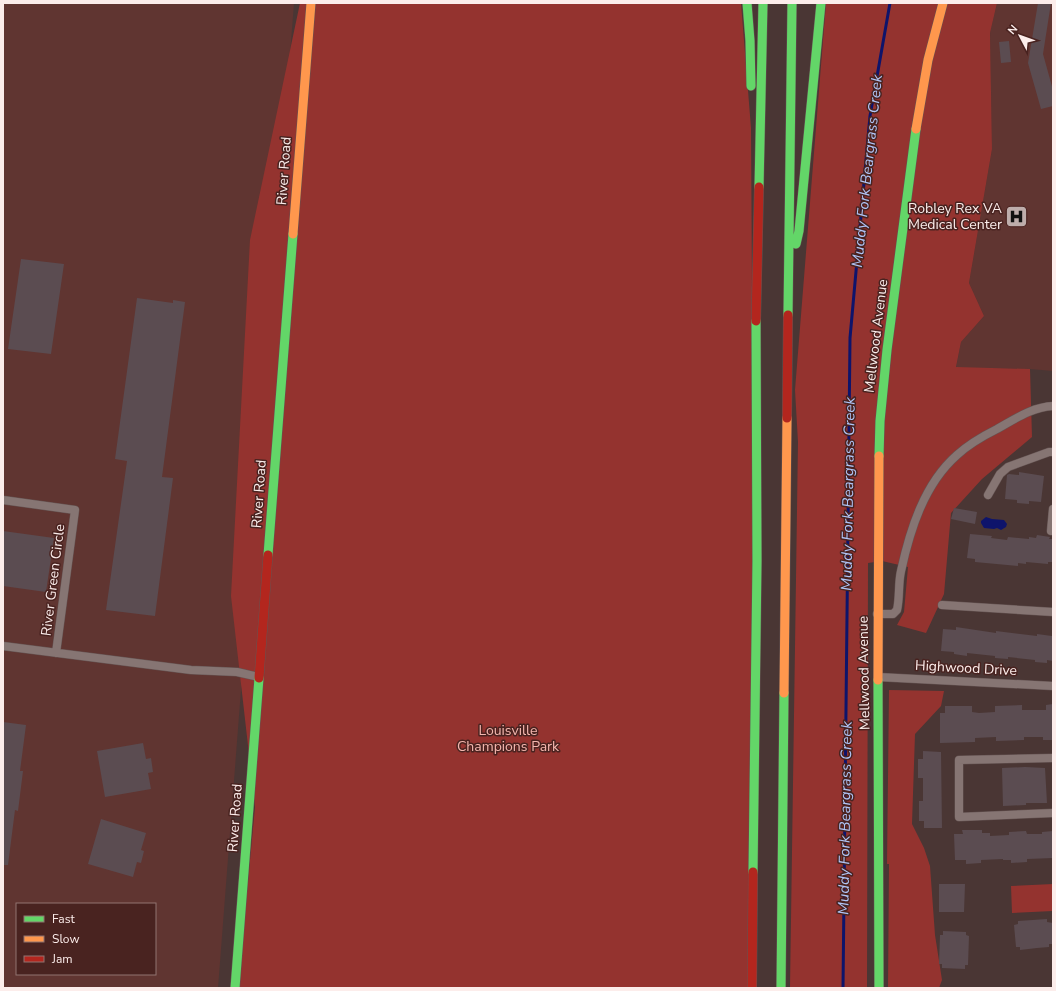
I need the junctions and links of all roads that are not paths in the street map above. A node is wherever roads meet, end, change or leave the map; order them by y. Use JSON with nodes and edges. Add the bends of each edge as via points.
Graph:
{"nodes":[{"id":1,"x":311,"y":3,"type":"edge"},
{"id":2,"x":747,"y":3,"type":"edge"},
{"id":3,"x":763,"y":3,"type":"edge"},
{"id":4,"x":792,"y":3,"type":"edge"},
{"id":5,"x":822,"y":3,"type":"edge"},
{"id":6,"x":943,"y":3,"type":"edge"},
{"id":7,"x":751,"y":97,"type":"dead end"},
{"id":8,"x":751,"y":134,"type":"dead end"},
{"id":9,"x":788,"y":280,"type":"junction"},
{"id":10,"x":756,"y":314,"type":"junction"},
{"id":11,"x":1053,"y":406,"type":"edge"},
{"id":12,"x":1053,"y":452,"type":"edge"},
{"id":13,"x":988,"y":495,"type":"dead end"},
{"id":14,"x":3,"y":500,"type":"edge"},
{"id":15,"x":1053,"y":509,"type":"edge"},
{"id":16,"x":1051,"y":531,"type":"dead end"},
{"id":17,"x":942,"y":605,"type":"dead end"},
{"id":18,"x":1053,"y":612,"type":"edge"},
{"id":19,"x":877,"y":614,"type":"junction"},
{"id":20,"x":3,"y":646,"type":"edge"},
{"id":21,"x":56,"y":653,"type":"junction"},
{"id":22,"x":259,"y":677,"type":"junction"},
{"id":23,"x":878,"y":677,"type":"junction"},
{"id":24,"x":1053,"y":686,"type":"edge"},
{"id":25,"x":1053,"y":758,"type":"edge"},
{"id":26,"x":1053,"y":813,"type":"edge"},
{"id":27,"x":235,"y":988,"type":"edge"},
{"id":28,"x":752,"y":988,"type":"edge"},
{"id":29,"x":781,"y":988,"type":"edge"},
{"id":30,"x":879,"y":988,"type":"edge"}],
"edges":[{"from":1,"to":22,"type":"main road","name":"River Road"},
{"from":2,"to":7,"type":"main road"},
{"from":3,"to":10,"type":"main road"},
{"from":4,"to":9,"type":"main road"},
{"from":5,"to":9,"type":"main road","via":[[798,231]]},
{"from":6,"to":19,"type":"main road","name":"Mellwood Avenue","via":[[922,94],[880,418]]},
{"from":8,"to":10,"type":"main road"},
{"from":9,"to":29,"type":"main road"},
{"from":10,"to":28,"type":"main road","via":[[757,561]]},
{"from":11,"to":19,"type":"street","via":[[1031,410],[982,437],[956,455],[942,471],[919,510],[908,540],[897,610],[892,614]]},
{"from":12,"to":13,"type":"street","via":[[1008,467],[1000,474]]},
{"from":14,"to":21,"type":"street","name":"River Green Circle","via":[[75,510]]},
{"from":15,"to":16,"type":"street"},
{"from":17,"to":18,"type":"street"},
{"from":19,"to":23,"type":"main road","name":"Mellwood Avenue"},
{"from":20,"to":21,"type":"street","name":"River Green Circle"},
{"from":21,"to":22,"type":"street","name":"River Green Circle","via":[[191,670],[237,672]]},
{"from":22,"to":27,"type":"main road","name":"River Road"},
{"from":23,"to":24,"type":"street","name":"Highwood Drive"},
{"from":23,"to":30,"type":"main road","name":"Mellwood Avenue"},
{"from":25,"to":26,"type":"street","via":[[959,760],[959,817]]}]}
